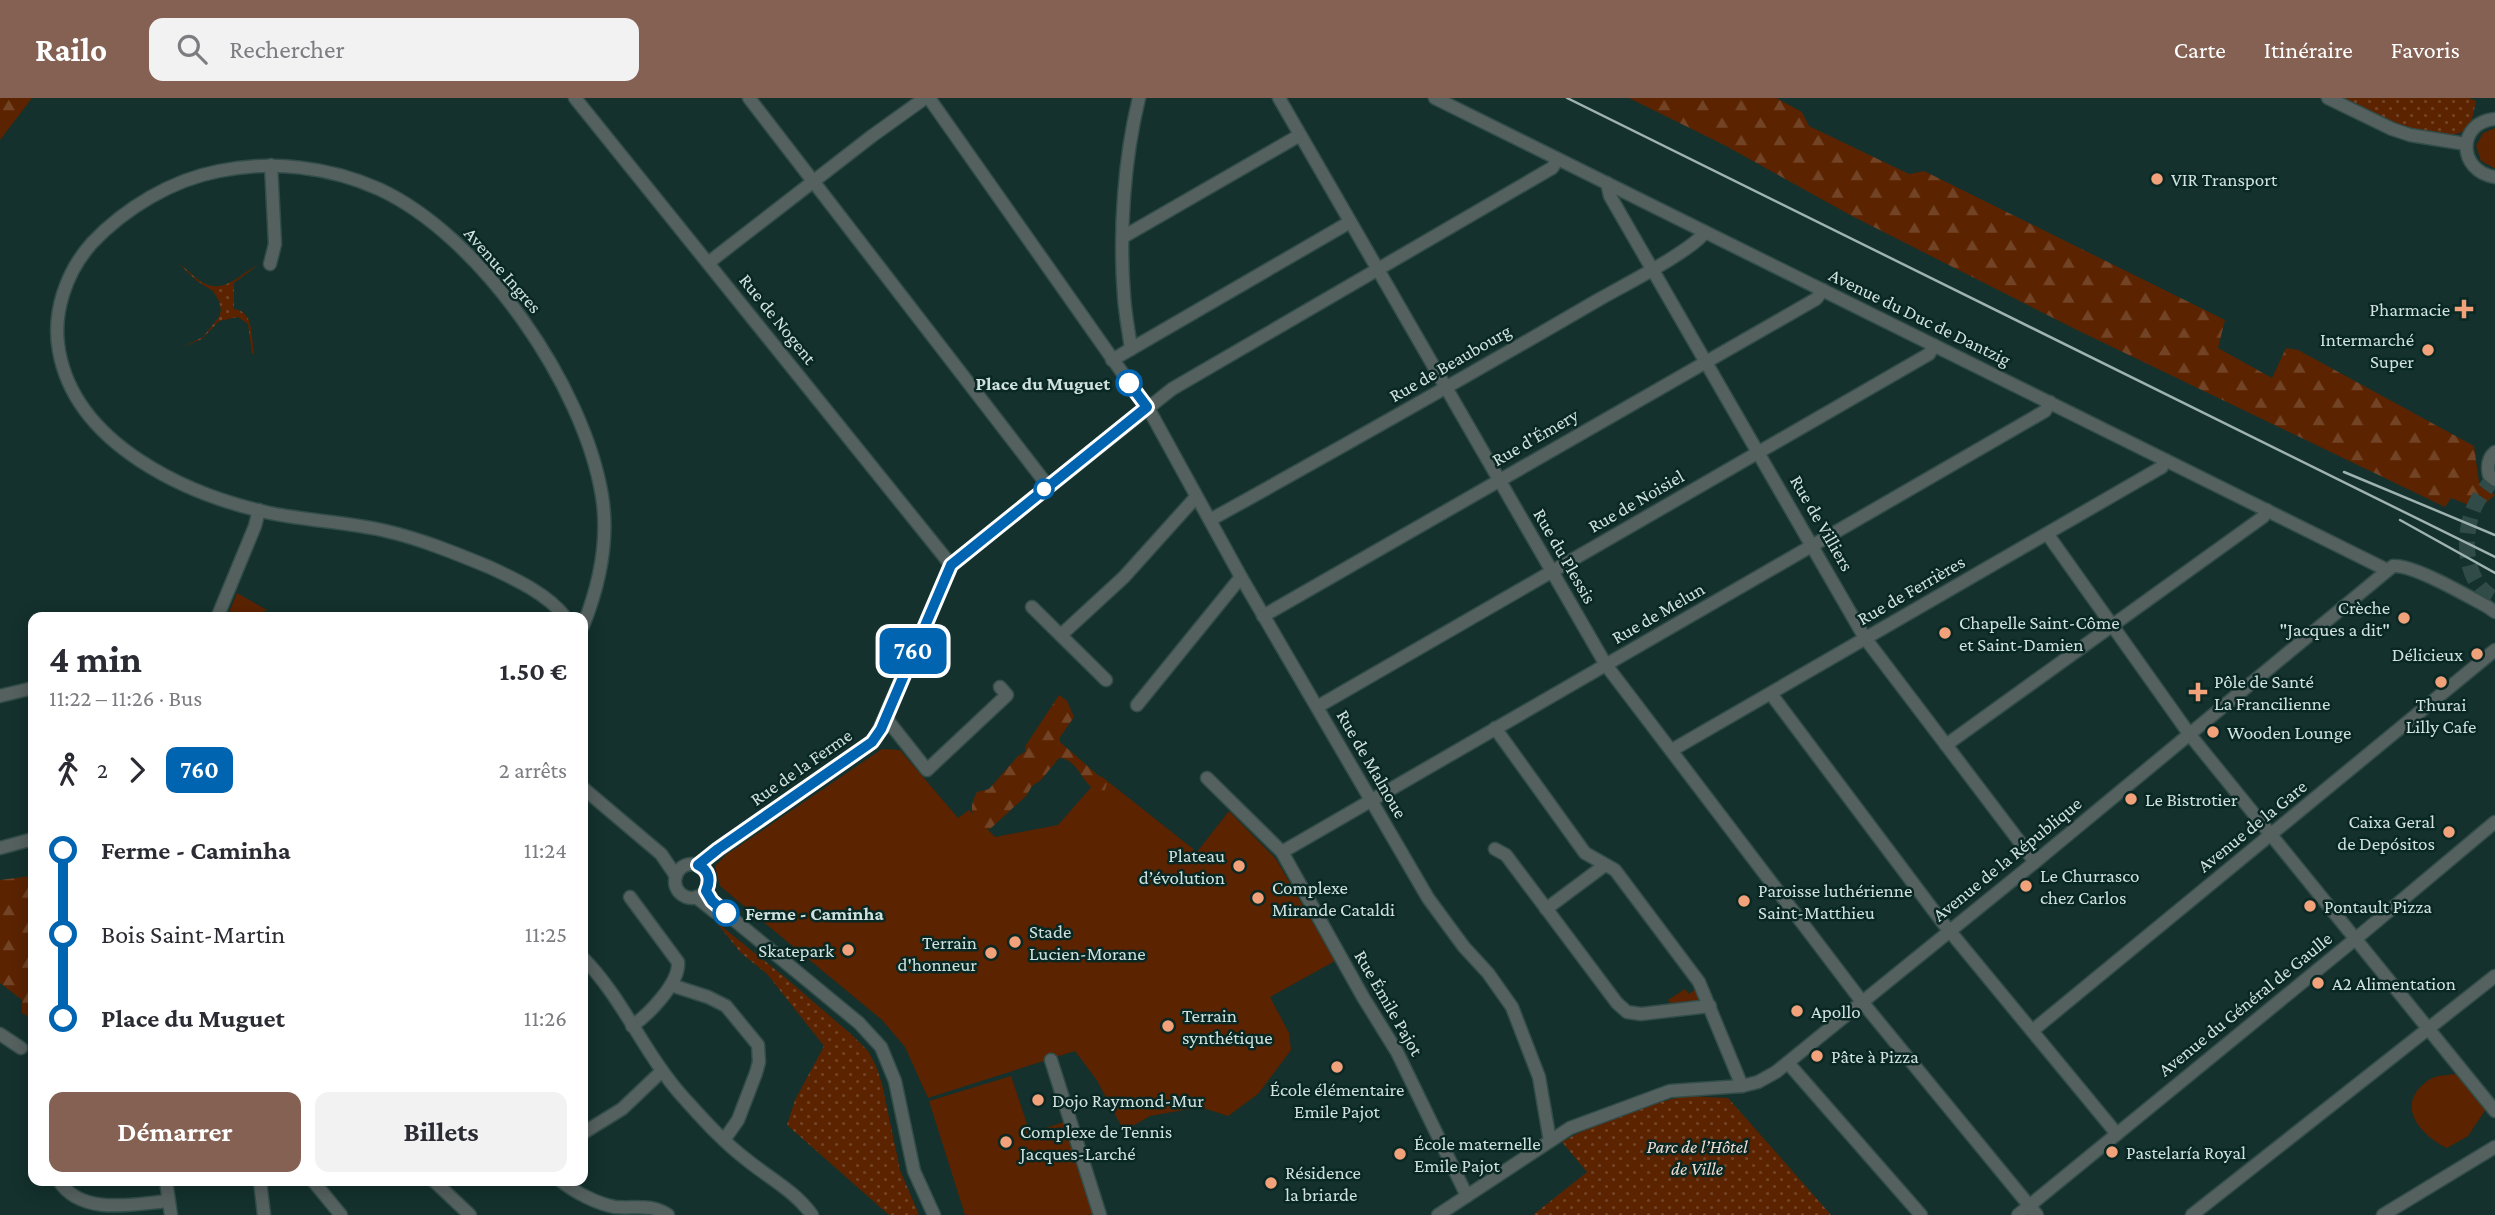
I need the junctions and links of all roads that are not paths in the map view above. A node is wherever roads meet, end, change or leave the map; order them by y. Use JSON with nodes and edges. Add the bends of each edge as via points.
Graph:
{"nodes":[{"id":1,"x":575,"y":98,"type":"edge"},
{"id":2,"x":749,"y":98,"type":"edge"},
{"id":3,"x":927,"y":98,"type":"edge"},
{"id":4,"x":1139,"y":98,"type":"edge"},
{"id":5,"x":1279,"y":98,"type":"edge"},
{"id":6,"x":1436,"y":98,"type":"edge"},
{"id":7,"x":2328,"y":98,"type":"edge"},
{"id":8,"x":2495,"y":119,"type":"edge"},
{"id":9,"x":1300,"y":135,"type":"junction"},
{"id":10,"x":2466,"y":144,"type":"junction"},
{"id":11,"x":1559,"y":159,"type":"junction"},
{"id":12,"x":271,"y":165,"type":"junction"},
{"id":13,"x":2495,"y":177,"type":"edge"},
{"id":14,"x":813,"y":181,"type":"junction"},
{"id":15,"x":1607,"y":183,"type":"junction"},
{"id":16,"x":1350,"y":222,"type":"junction"},
{"id":17,"x":1705,"y":232,"type":"junction"},
{"id":18,"x":1123,"y":237,"type":"junction"},
{"id":19,"x":708,"y":263,"type":"junction"},
{"id":20,"x":270,"y":264,"type":"dead end"},
{"id":21,"x":1652,"y":268,"type":"junction"},
{"id":22,"x":1376,"y":269,"type":"junction"},
{"id":23,"x":1823,"y":290,"type":"junction"},
{"id":24,"x":1934,"y":345,"type":"junction"},
{"id":25,"x":1131,"y":349,"type":"junction"},
{"id":26,"x":1112,"y":360,"type":"junction"},
{"id":27,"x":1707,"y":361,"type":"junction"},
{"id":28,"x":1446,"y":388,"type":"junction"},
{"id":29,"x":2050,"y":402,"type":"junction"},
{"id":30,"x":1147,"y":407,"type":"junction"},
{"id":31,"x":2495,"y":452,"type":"edge"},
{"id":32,"x":1759,"y":453,"type":"junction"},
{"id":33,"x":2165,"y":460,"type":"junction"},
{"id":34,"x":1499,"y":480,"type":"junction"},
{"id":35,"x":2495,"y":480,"type":"edge"},
{"id":36,"x":1048,"y":486,"type":"junction"},
{"id":37,"x":1196,"y":497,"type":"junction"},
{"id":38,"x":259,"y":510,"type":"junction"},
{"id":39,"x":2267,"y":510,"type":"junction"},
{"id":40,"x":1210,"y":520,"type":"junction"},
{"id":41,"x":2048,"y":535,"type":"junction"},
{"id":42,"x":1812,"y":546,"type":"junction"},
{"id":43,"x":951,"y":565,"type":"junction"},
{"id":44,"x":2387,"y":570,"type":"junction"},
{"id":45,"x":1552,"y":572,"type":"junction"},
{"id":46,"x":1241,"y":577,"type":"junction"},
{"id":47,"x":1032,"y":607,"type":"dead end"},
{"id":48,"x":219,"y":612,"type":"edge"},
{"id":49,"x":560,"y":612,"type":"edge"},
{"id":50,"x":585,"y":612,"type":"edge"},
{"id":51,"x":2495,"y":612,"type":"edge"},
{"id":52,"x":1263,"y":616,"type":"junction"},
{"id":53,"x":2112,"y":625,"type":"junction"},
{"id":54,"x":1061,"y":635,"type":"junction"},
{"id":55,"x":1866,"y":638,"type":"junction"},
{"id":56,"x":2495,"y":650,"type":"edge"},
{"id":57,"x":1606,"y":665,"type":"junction"},
{"id":58,"x":1106,"y":680,"type":"dead end"},
{"id":59,"x":1000,"y":687,"type":"dead end"},
{"id":60,"x":28,"y":689,"type":"edge"},
{"id":61,"x":1771,"y":694,"type":"junction"},
{"id":62,"x":0,"y":696,"type":"edge"},
{"id":63,"x":1137,"y":705,"type":"dead end"},
{"id":64,"x":1317,"y":707,"type":"junction"},
{"id":65,"x":885,"y":717,"type":"junction"},
{"id":66,"x":1495,"y":728,"type":"junction"},
{"id":67,"x":2190,"y":735,"type":"junction"},
{"id":68,"x":875,"y":739,"type":"junction"},
{"id":69,"x":906,"y":744,"type":"junction"},
{"id":70,"x":1946,"y":745,"type":"junction"},
{"id":71,"x":1672,"y":751,"type":"junction"},
{"id":72,"x":1206,"y":778,"type":"dead end"},
{"id":73,"x":588,"y":792,"type":"edge"},
{"id":74,"x":1372,"y":802,"type":"junction"},
{"id":75,"x":2495,"y":822,"type":"edge"},
{"id":76,"x":2271,"y":835,"type":"junction"},
{"id":77,"x":28,"y":840,"type":"edge"},
{"id":78,"x":0,"y":848,"type":"edge"},
{"id":79,"x":1495,"y":849,"type":"dead end"},
{"id":80,"x":1282,"y":852,"type":"junction"},
{"id":81,"x":661,"y":853,"type":"junction"},
{"id":82,"x":2035,"y":862,"type":"junction"},
{"id":83,"x":692,"y":865,"type":"junction"},
{"id":84,"x":1605,"y":865,"type":"junction"},
{"id":85,"x":676,"y":876,"type":"junction"},
{"id":86,"x":701,"y":894,"type":"junction"},
{"id":87,"x":630,"y":897,"type":"dead end"},
{"id":88,"x":1546,"y":909,"type":"junction"},
{"id":89,"x":1950,"y":930,"type":"junction"},
{"id":90,"x":2356,"y":939,"type":"junction"},
{"id":91,"x":588,"y":964,"type":"edge"},
{"id":92,"x":2495,"y":976,"type":"edge"},
{"id":93,"x":671,"y":985,"type":"junction"},
{"id":94,"x":1863,"y":1003,"type":"junction"},
{"id":95,"x":1710,"y":1006,"type":"junction"},
{"id":96,"x":632,"y":1026,"type":"junction"},
{"id":97,"x":2428,"y":1029,"type":"junction"},
{"id":98,"x":2032,"y":1031,"type":"junction"},
{"id":99,"x":0,"y":1034,"type":"edge"},
{"id":100,"x":21,"y":1048,"type":"dead end"},
{"id":101,"x":1051,"y":1059,"type":"dead end"},
{"id":102,"x":1788,"y":1063,"type":"junction"},
{"id":103,"x":662,"y":1071,"type":"junction"},
{"id":104,"x":1742,"y":1086,"type":"junction"},
{"id":105,"x":2495,"y":1111,"type":"edge"},
{"id":106,"x":588,"y":1130,"type":"edge"},
{"id":107,"x":2118,"y":1134,"type":"junction"},
{"id":108,"x":724,"y":1140,"type":"junction"},
{"id":109,"x":1550,"y":1141,"type":"junction"},
{"id":110,"x":2495,"y":1147,"type":"edge"},
{"id":111,"x":63,"y":1186,"type":"edge"},
{"id":112,"x":166,"y":1186,"type":"edge"},
{"id":113,"x":261,"y":1186,"type":"edge"},
{"id":114,"x":317,"y":1186,"type":"edge"},
{"id":115,"x":439,"y":1186,"type":"edge"},
{"id":116,"x":567,"y":1186,"type":"edge"},
{"id":117,"x":1467,"y":1196,"type":"junction"},
{"id":118,"x":167,"y":1201,"type":"junction"},
{"id":119,"x":2033,"y":1210,"type":"edge"},
{"id":120,"x":108,"y":1211,"type":"edge"},
{"id":121,"x":2390,"y":1213,"type":"edge"},
{"id":122,"x":171,"y":1215,"type":"edge"},
{"id":123,"x":264,"y":1215,"type":"edge"},
{"id":124,"x":341,"y":1215,"type":"edge"},
{"id":125,"x":470,"y":1215,"type":"edge"},
{"id":126,"x":668,"y":1215,"type":"edge"},
{"id":127,"x":812,"y":1215,"type":"edge"},
{"id":128,"x":926,"y":1215,"type":"edge"},
{"id":129,"x":934,"y":1215,"type":"edge"},
{"id":130,"x":1100,"y":1215,"type":"edge"},
{"id":131,"x":1438,"y":1215,"type":"edge"},
{"id":132,"x":1921,"y":1215,"type":"edge"},
{"id":133,"x":2018,"y":1215,"type":"edge"},
{"id":134,"x":2192,"y":1215,"type":"edge"}],
"edges":[{"from":1,"to":19,"type":"street","name":"Rue de Nogent"},
{"from":2,"to":14,"type":"street"},
{"from":3,"to":14,"type":"street"},
{"from":3,"to":26,"type":"street","name":"Rue de Malnoue"},
{"from":4,"to":18,"type":"street"},
{"from":5,"to":9,"type":"street","name":"Rue du Plessis"},
{"from":6,"to":11,"type":"street","name":"Avenue du Duc de Dantzig"},
{"from":7,"to":10,"type":"street","via":[[2392,130]]},
{"from":8,"to":10,"type":"street","via":[[2474,127]]},
{"from":9,"to":16,"type":"street","name":"Rue du Plessis"},
{"from":9,"to":18,"type":"street"},
{"from":10,"to":13,"type":"street","via":[[2472,166]]},
{"from":11,"to":15,"type":"street","name":"Avenue du Duc de Dantzig"},
{"from":11,"to":22,"type":"street","name":"Rue de la Ferme","via":[[1552,168]]},
{"from":12,"to":20,"type":"street","via":[[275,244]]},
{"from":12,"to":38,"type":"street","name":"Avenue Ingres","via":[[193,179],[139,204],[109,225],[69,278],[56,326],[62,363],[74,393],[114,442],[185,486]]},
{"from":12,"to":50,"type":"street","name":"Avenue Ingres","via":[[353,179],[422,214],[475,261],[527,327],[571,401],[603,498],[602,550]]},
{"from":14,"to":19,"type":"street"},
{"from":14,"to":36,"type":"street"},
{"from":15,"to":17,"type":"street","name":"Avenue du Duc de Dantzig"},
{"from":15,"to":21,"type":"street","name":"Rue de Villiers"},
{"from":16,"to":22,"type":"street","name":"Rue du Plessis"},
{"from":16,"to":25,"type":"street"},
{"from":17,"to":21,"type":"street","name":"Rue de Beaubourg","via":[[1698,241]]},
{"from":17,"to":23,"type":"street","name":"Avenue du Duc de Dantzig"},
{"from":18,"to":25,"type":"street"},
{"from":19,"to":43,"type":"street","name":"Rue de Nogent"},
{"from":21,"to":27,"type":"street","name":"Rue de Villiers"},
{"from":21,"to":28,"type":"street","name":"Rue de Beaubourg"},
{"from":22,"to":28,"type":"street","name":"Rue du Plessis"},
{"from":22,"to":30,"type":"street","name":"Rue de la Ferme"},
{"from":23,"to":24,"type":"street","name":"Avenue du Duc de Dantzig"},
{"from":23,"to":27,"type":"street","name":"Rue d'Émery","via":[[1816,299]]},
{"from":24,"to":29,"type":"street","name":"Avenue du Duc de Dantzig"},
{"from":24,"to":32,"type":"street","name":"Rue de Noisiel","via":[[1929,354]]},
{"from":25,"to":26,"type":"street"},
{"from":26,"to":30,"type":"street","name":"Rue de Malnoue"},
{"from":27,"to":32,"type":"street","name":"Rue de Villiers"},
{"from":27,"to":34,"type":"street","name":"Rue d'Émery"},
{"from":28,"to":34,"type":"street","name":"Rue du Plessis"},
{"from":28,"to":40,"type":"street","name":"Rue de Beaubourg"},
{"from":29,"to":33,"type":"street","name":"Avenue du Duc de Dantzig"},
{"from":29,"to":42,"type":"street","name":"Rue de Melun","via":[[2045,411]]},
{"from":30,"to":36,"type":"street","name":"Rue de la Ferme"},
{"from":30,"to":37,"type":"street","name":"Rue de Malnoue"},
{"from":31,"to":35,"type":"street","via":[[2488,467]]},
{"from":32,"to":42,"type":"street","name":"Rue de Villiers"},
{"from":32,"to":45,"type":"street","name":"Rue de Noisiel"},
{"from":33,"to":39,"type":"street","name":"Avenue du Duc de Dantzig"},
{"from":33,"to":41,"type":"street","name":"Rue de Ferrières","via":[[2162,467]]},
{"from":34,"to":45,"type":"street","name":"Rue du Plessis"},
{"from":34,"to":52,"type":"street","name":"Rue d'Émery"},
{"from":36,"to":43,"type":"street","name":"Rue de la Ferme"},
{"from":37,"to":40,"type":"street","name":"Rue de Malnoue"},
{"from":37,"to":54,"type":"street","via":[[1124,577]]},
{"from":38,"to":48,"type":"street"},
{"from":38,"to":49,"type":"street","name":"Avenue Ingres","via":[[362,526],[427,542],[515,579]]},
{"from":39,"to":44,"type":"street","name":"Avenue du Duc de Dantzig"},
{"from":39,"to":53,"type":"street"},
{"from":40,"to":46,"type":"street","name":"Rue de Malnoue"},
{"from":41,"to":53,"type":"street"},
{"from":41,"to":55,"type":"street","name":"Rue de Ferrières"},
{"from":42,"to":55,"type":"street","name":"Rue de Villiers"},
{"from":42,"to":57,"type":"street","name":"Rue de Melun"},
{"from":43,"to":65,"type":"street","name":"Rue de la Ferme"},
{"from":44,"to":51,"type":"street","via":[[2400,565]]},
{"from":44,"to":67,"type":"street","name":"Avenue de la République"},
{"from":45,"to":57,"type":"street","name":"Rue du Plessis"},
{"from":45,"to":64,"type":"street","name":"Rue de Noisiel"},
{"from":46,"to":52,"type":"street","name":"Rue de Malnoue"},
{"from":46,"to":63,"type":"street"},
{"from":47,"to":54,"type":"street"},
{"from":52,"to":64,"type":"street","name":"Rue de Malnoue"},
{"from":53,"to":67,"type":"street"},
{"from":53,"to":70,"type":"street"},
{"from":54,"to":58,"type":"street"},
{"from":55,"to":61,"type":"street","name":"Rue de Ferrières"},
{"from":55,"to":70,"type":"street","name":"Rue de Villiers"},
{"from":56,"to":76,"type":"street","name":"Avenue de la Gare"},
{"from":57,"to":66,"type":"street","name":"Rue de Melun"},
{"from":57,"to":71,"type":"street","name":"Rue du Plessis"},
{"from":59,"to":69,"type":"street","via":[[1007,695],[927,770]]},
{"from":60,"to":62,"type":"street"},
{"from":61,"to":71,"type":"street","name":"Rue de Ferrières"},
{"from":61,"to":89,"type":"street"},
{"from":64,"to":74,"type":"street","name":"Rue de Malnoue"},
{"from":65,"to":68,"type":"street","name":"Rue de la Ferme"},
{"from":65,"to":69,"type":"street"},
{"from":66,"to":74,"type":"street","name":"Rue de Melun"},
{"from":66,"to":84,"type":"street","via":[[1585,853]]},
{"from":67,"to":76,"type":"street"},
{"from":67,"to":82,"type":"street","name":"Avenue de la République"},
{"from":68,"to":69,"type":"street","via":[[898,739]]},
{"from":68,"to":83,"type":"street","name":"Rue de la Ferme"},
{"from":70,"to":82,"type":"street","name":"Rue de Villiers"},
{"from":71,"to":94,"type":"street","name":"Rue du Plessis"},
{"from":72,"to":80,"type":"street","name":"Rue Émile Pajot"},
{"from":73,"to":81,"type":"street"},
{"from":74,"to":80,"type":"street","name":"Rue de Melun"},
{"from":74,"to":109,"type":"street","name":"Rue de Malnoue","via":[[1445,923],[1512,1007],[1539,1077]]},
{"from":75,"to":90,"type":"street","name":"Avenue du Général de Gaulle"},
{"from":76,"to":90,"type":"street"},
{"from":76,"to":98,"type":"street","name":"Avenue de la Gare"},
{"from":77,"to":78,"type":"street"},
{"from":79,"to":88,"type":"street","via":[[1506,855]]},
{"from":80,"to":117,"type":"street","name":"Rue Émile Pajot","via":[[1397,1052]]},
{"from":81,"to":83,"type":"street"},
{"from":81,"to":85,"type":"street"},
{"from":82,"to":89,"type":"street","name":"Avenue de la République"},
{"from":83,"to":85,"type":"street"},
{"from":83,"to":86,"type":"street","via":[[708,874]]},
{"from":84,"to":88,"type":"street"},
{"from":84,"to":95,"type":"street","via":[[1615,870],[1699,982]]},
{"from":85,"to":86,"type":"street","via":[[682,894]]},
{"from":86,"to":128,"type":"street","via":[[873,1048],[890,1090],[911,1183]]},
{"from":86,"to":129,"type":"street","via":[[859,1023],[881,1047],[897,1088],[914,1171]]},
{"from":87,"to":93,"type":"street","via":[[678,962]]},
{"from":88,"to":95,"type":"street","via":[[1627,1012]]},
{"from":89,"to":94,"type":"street","name":"Avenue de la République"},
{"from":89,"to":98,"type":"street"},
{"from":90,"to":97,"type":"street"},
{"from":90,"to":107,"type":"street","name":"Avenue du Général de Gaulle"},
{"from":91,"to":96,"type":"street"},
{"from":92,"to":97,"type":"street"},
{"from":93,"to":96,"type":"street","via":[[646,1017]]},
{"from":93,"to":108,"type":"street","via":[[726,1006],[758,1045],[756,1073],[738,1120]]},
{"from":94,"to":102,"type":"street","name":"Avenue de la République"},
{"from":94,"to":119,"type":"street","name":"Rue du Plessis"},
{"from":95,"to":104,"type":"street"},
{"from":96,"to":103,"type":"street"},
{"from":97,"to":105,"type":"street"},
{"from":97,"to":134,"type":"street"},
{"from":98,"to":107,"type":"street"},
{"from":99,"to":100,"type":"street"},
{"from":101,"to":130,"type":"street"},
{"from":102,"to":104,"type":"street","name":"Avenue de la République","via":[[1767,1078]]},
{"from":102,"to":132,"type":"street"},
{"from":103,"to":106,"type":"street","via":[[622,1109]]},
{"from":103,"to":108,"type":"street"},
{"from":104,"to":109,"type":"street","name":"Avenue de la République","via":[[1670,1091],[1570,1128]]},
{"from":107,"to":119,"type":"street","name":"Avenue du Général de Gaulle"},
{"from":108,"to":127,"type":"street"},
{"from":109,"to":117,"type":"street","name":"Avenue de la République"},
{"from":110,"to":121,"type":"street"},
{"from":111,"to":120,"type":"street","via":[[74,1199]]},
{"from":112,"to":118,"type":"street"},
{"from":113,"to":123,"type":"street"},
{"from":114,"to":124,"type":"street"},
{"from":115,"to":125,"type":"street"},
{"from":116,"to":126,"type":"street","via":[[611,1206],[648,1207]]},
{"from":117,"to":131,"type":"street","name":"Avenue de la République"},
{"from":118,"to":120,"type":"street"},
{"from":118,"to":122,"type":"street"},
{"from":119,"to":133,"type":"street","name":"Avenue du Général de Gaulle"}]}
